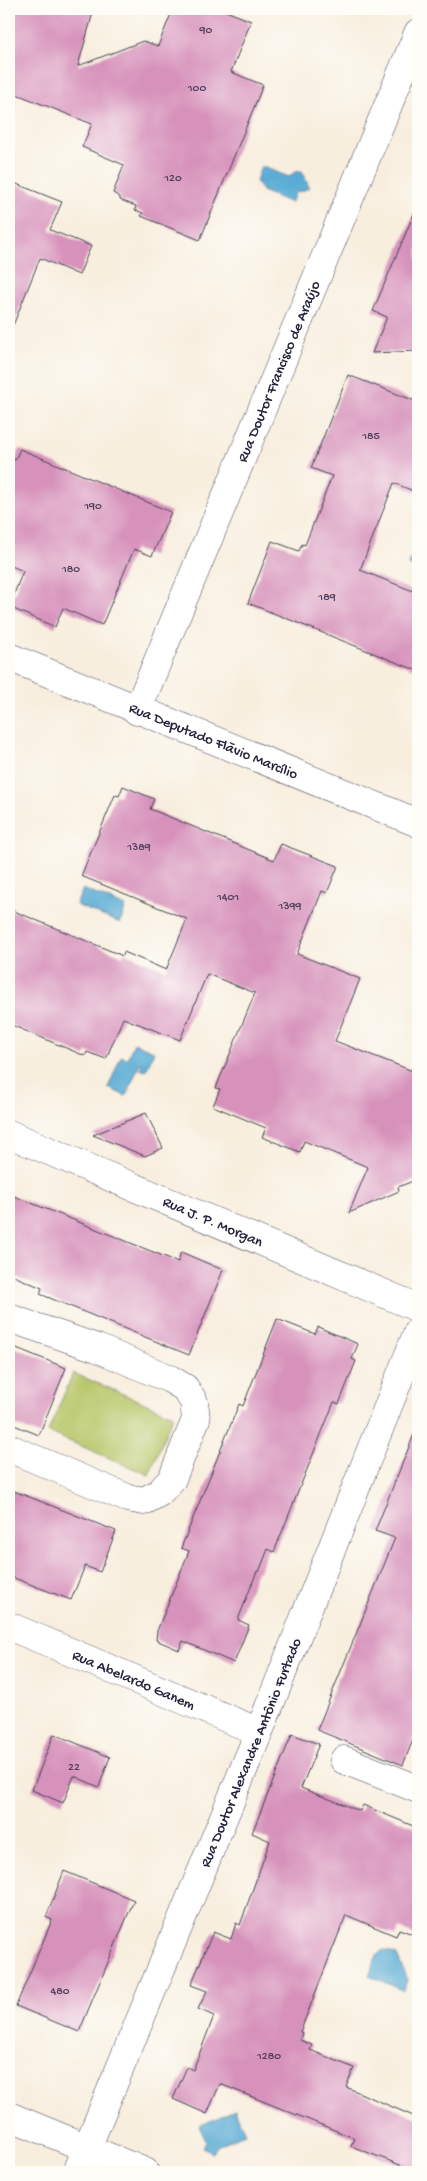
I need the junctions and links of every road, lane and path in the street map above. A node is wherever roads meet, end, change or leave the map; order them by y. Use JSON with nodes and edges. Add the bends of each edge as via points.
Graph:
{"nodes":[{"id":1,"x":418,"y":33,"type":"edge"},
{"id":2,"x":9,"y":657,"type":"edge"},
{"id":3,"x":137,"y":711,"type":"junction"},
{"id":4,"x":418,"y":823,"type":"edge"},
{"id":5,"x":9,"y":1134,"type":"edge"},
{"id":6,"x":418,"y":1308,"type":"edge"},
{"id":7,"x":9,"y":1318,"type":"edge"},
{"id":8,"x":418,"y":1332,"type":"edge"},
{"id":9,"x":9,"y":1448,"type":"edge"},
{"id":10,"x":9,"y":1626,"type":"edge"},
{"id":11,"x":259,"y":1732,"type":"junction"},
{"id":12,"x":344,"y":1760,"type":"dead end"},
{"id":13,"x":418,"y":1789,"type":"edge"},
{"id":14,"x":9,"y":2116,"type":"edge"},
{"id":15,"x":82,"y":2161,"type":"edge"},
{"id":16,"x":145,"y":2172,"type":"edge"}],
"edges":[{"from":1,"to":3,"type":"street","name":"Rua Doutor Francisco de Araújo"},
{"from":2,"to":3,"type":"street","name":"Rua Deputado Flãvio Marcílio"},
{"from":3,"to":4,"type":"street","name":"Rua Deputado Flãvio Marcílio"},
{"from":5,"to":6,"type":"street","name":"Rua J. P. Morgan"},
{"from":7,"to":9,"type":"street","via":[[97,1348],[170,1379],[185,1388],[194,1402],[196,1419],[172,1480],[159,1493],[144,1501],[127,1498]]},
{"from":8,"to":11,"type":"street","name":"Rua Doutor Alexandre Antônio Furtado"},
{"from":10,"to":11,"type":"street","name":"Rua Abelardo Ganem"},
{"from":11,"to":15,"type":"street","name":"Rua Doutor Alexandre Antônio Furtado"},
{"from":12,"to":13,"type":"street"},
{"from":14,"to":15,"type":"street"},
{"from":15,"to":16,"type":"street"}]}
